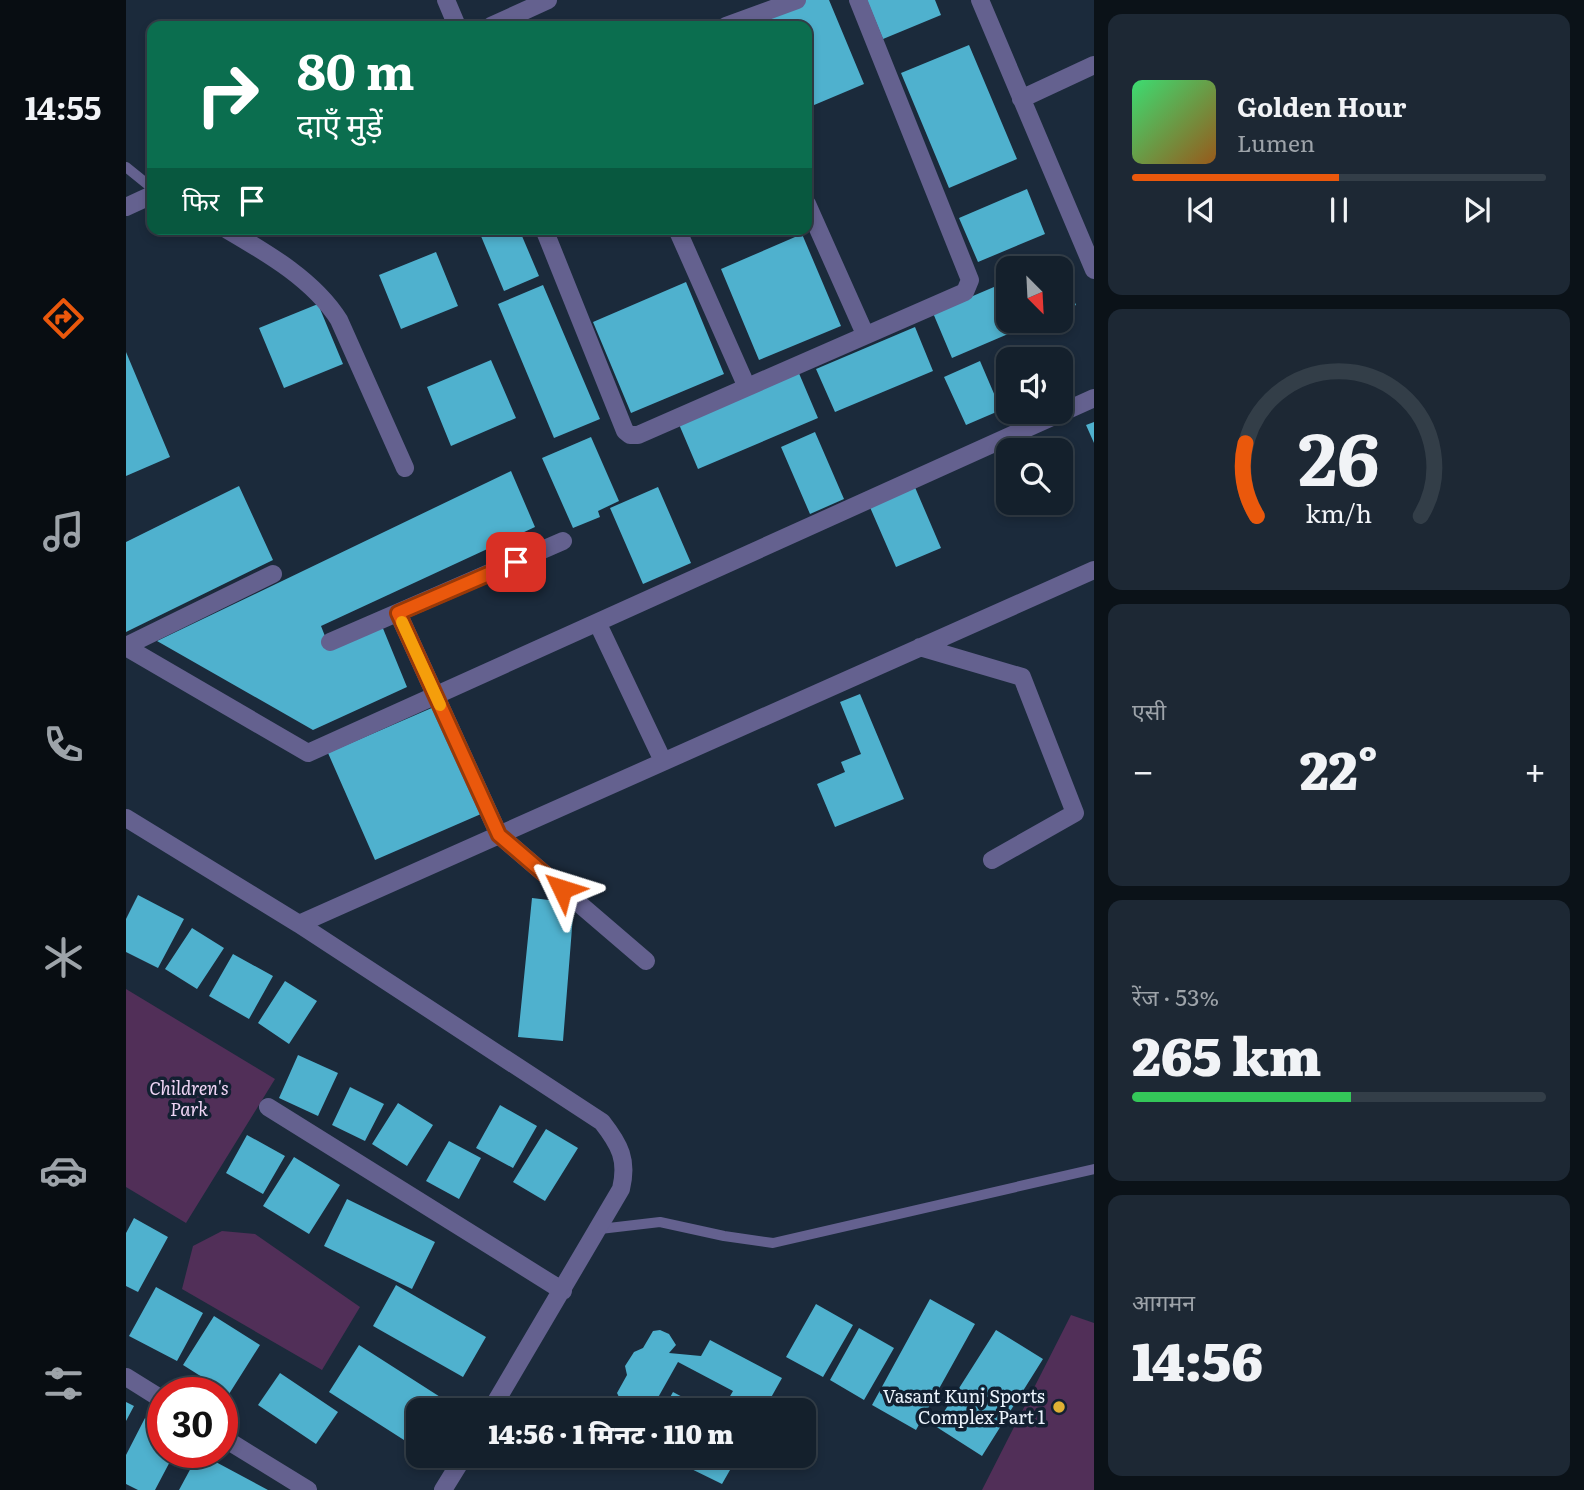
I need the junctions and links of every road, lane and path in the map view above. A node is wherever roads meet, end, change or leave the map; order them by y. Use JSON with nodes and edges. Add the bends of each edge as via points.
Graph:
{"nodes":[{"id":1,"x":446,"y":0,"type":"edge"},
{"id":2,"x":548,"y":0,"type":"edge"},
{"id":3,"x":797,"y":0,"type":"edge"},
{"id":4,"x":858,"y":0,"type":"edge"},
{"id":5,"x":980,"y":0,"type":"edge"},
{"id":6,"x":455,"y":21,"type":"edge"},
{"id":7,"x":502,"y":21,"type":"edge"},
{"id":8,"x":740,"y":21,"type":"edge"},
{"id":9,"x":1094,"y":65,"type":"edge"},
{"id":10,"x":1021,"y":99,"type":"junction"},
{"id":11,"x":126,"y":167,"type":"edge"},
{"id":12,"x":147,"y":184,"type":"edge"},
{"id":13,"x":147,"y":197,"type":"edge"},
{"id":14,"x":126,"y":207,"type":"edge"},
{"id":15,"x":812,"y":215,"type":"edge"},
{"id":16,"x":235,"y":235,"type":"edge"},
{"id":17,"x":546,"y":235,"type":"edge"},
{"id":18,"x":680,"y":235,"type":"edge"},
{"id":19,"x":1094,"y":270,"type":"edge"},
{"id":20,"x":865,"y":334,"type":"junction"},
{"id":21,"x":746,"y":385,"type":"junction"},
{"id":22,"x":1094,"y":398,"type":"edge"},
{"id":23,"x":405,"y":468,"type":"dead end"},
{"id":24,"x":563,"y":541,"type":"dead end"},
{"id":25,"x":1094,"y":570,"type":"edge"},
{"id":26,"x":274,"y":574,"type":"dead end"},
{"id":27,"x":398,"y":613,"type":"junction"},
{"id":28,"x":598,"y":624,"type":"junction"},
{"id":29,"x":330,"y":642,"type":"dead end"},
{"id":30,"x":126,"y":646,"type":"edge"},
{"id":31,"x":920,"y":647,"type":"junction"},
{"id":32,"x":436,"y":697,"type":"junction"},
{"id":33,"x":663,"y":761,"type":"junction"},
{"id":34,"x":126,"y":818,"type":"edge"},
{"id":35,"x":499,"y":835,"type":"junction"},
{"id":36,"x":992,"y":860,"type":"dead end"},
{"id":37,"x":299,"y":924,"type":"junction"},
{"id":38,"x":646,"y":961,"type":"dead end"},
{"id":39,"x":268,"y":1107,"type":"dead end"},
{"id":40,"x":1094,"y":1169,"type":"edge"},
{"id":41,"x":600,"y":1229,"type":"junction"},
{"id":42,"x":563,"y":1291,"type":"junction"},
{"id":43,"x":126,"y":1377,"type":"edge"},
{"id":44,"x":147,"y":1390,"type":"edge"},
{"id":45,"x":498,"y":1398,"type":"edge"},
{"id":46,"x":238,"y":1447,"type":"edge"},
{"id":47,"x":457,"y":1468,"type":"edge"},
{"id":48,"x":308,"y":1490,"type":"edge"},
{"id":49,"x":443,"y":1490,"type":"edge"}],
"edges":[{"from":1,"to":6,"type":"street"},
{"from":2,"to":7,"type":"street"},
{"from":3,"to":8,"type":"street"},
{"from":4,"to":20,"type":"street","via":[[970,279],[965,292]]},
{"from":5,"to":10,"type":"street"},
{"from":9,"to":10,"type":"street"},
{"from":10,"to":19,"type":"street"},
{"from":11,"to":12,"type":"lane"},
{"from":13,"to":14,"type":"street"},
{"from":15,"to":20,"type":"street"},
{"from":16,"to":23,"type":"street","via":[[327,301]]},
{"from":17,"to":21,"type":"street","via":[[626,434],[638,435]]},
{"from":18,"to":21,"type":"street"},
{"from":20,"to":21,"type":"street"},
{"from":22,"to":28,"type":"street"},
{"from":24,"to":27,"type":"street"},
{"from":25,"to":31,"type":"street"},
{"from":26,"to":30,"type":"street"},
{"from":27,"to":29,"type":"street"},
{"from":27,"to":32,"type":"street"},
{"from":28,"to":32,"type":"street"},
{"from":28,"to":33,"type":"street"},
{"from":30,"to":32,"type":"street","via":[[308,753]]},
{"from":31,"to":33,"type":"street"},
{"from":31,"to":36,"type":"street","via":[[1021,677],[1075,813]]},
{"from":32,"to":35,"type":"street"},
{"from":33,"to":35,"type":"street"},
{"from":34,"to":37,"type":"street"},
{"from":35,"to":37,"type":"street"},
{"from":35,"to":38,"type":"street"},
{"from":37,"to":41,"type":"street","via":[[602,1122],[624,1157],[625,1171]]},
{"from":39,"to":42,"type":"street"},
{"from":40,"to":41,"type":"lane","via":[[774,1243],[660,1222]]},
{"from":41,"to":42,"type":"street"},
{"from":42,"to":45,"type":"street"},
{"from":43,"to":44,"type":"street"},
{"from":46,"to":48,"type":"street"},
{"from":47,"to":49,"type":"street"}]}
